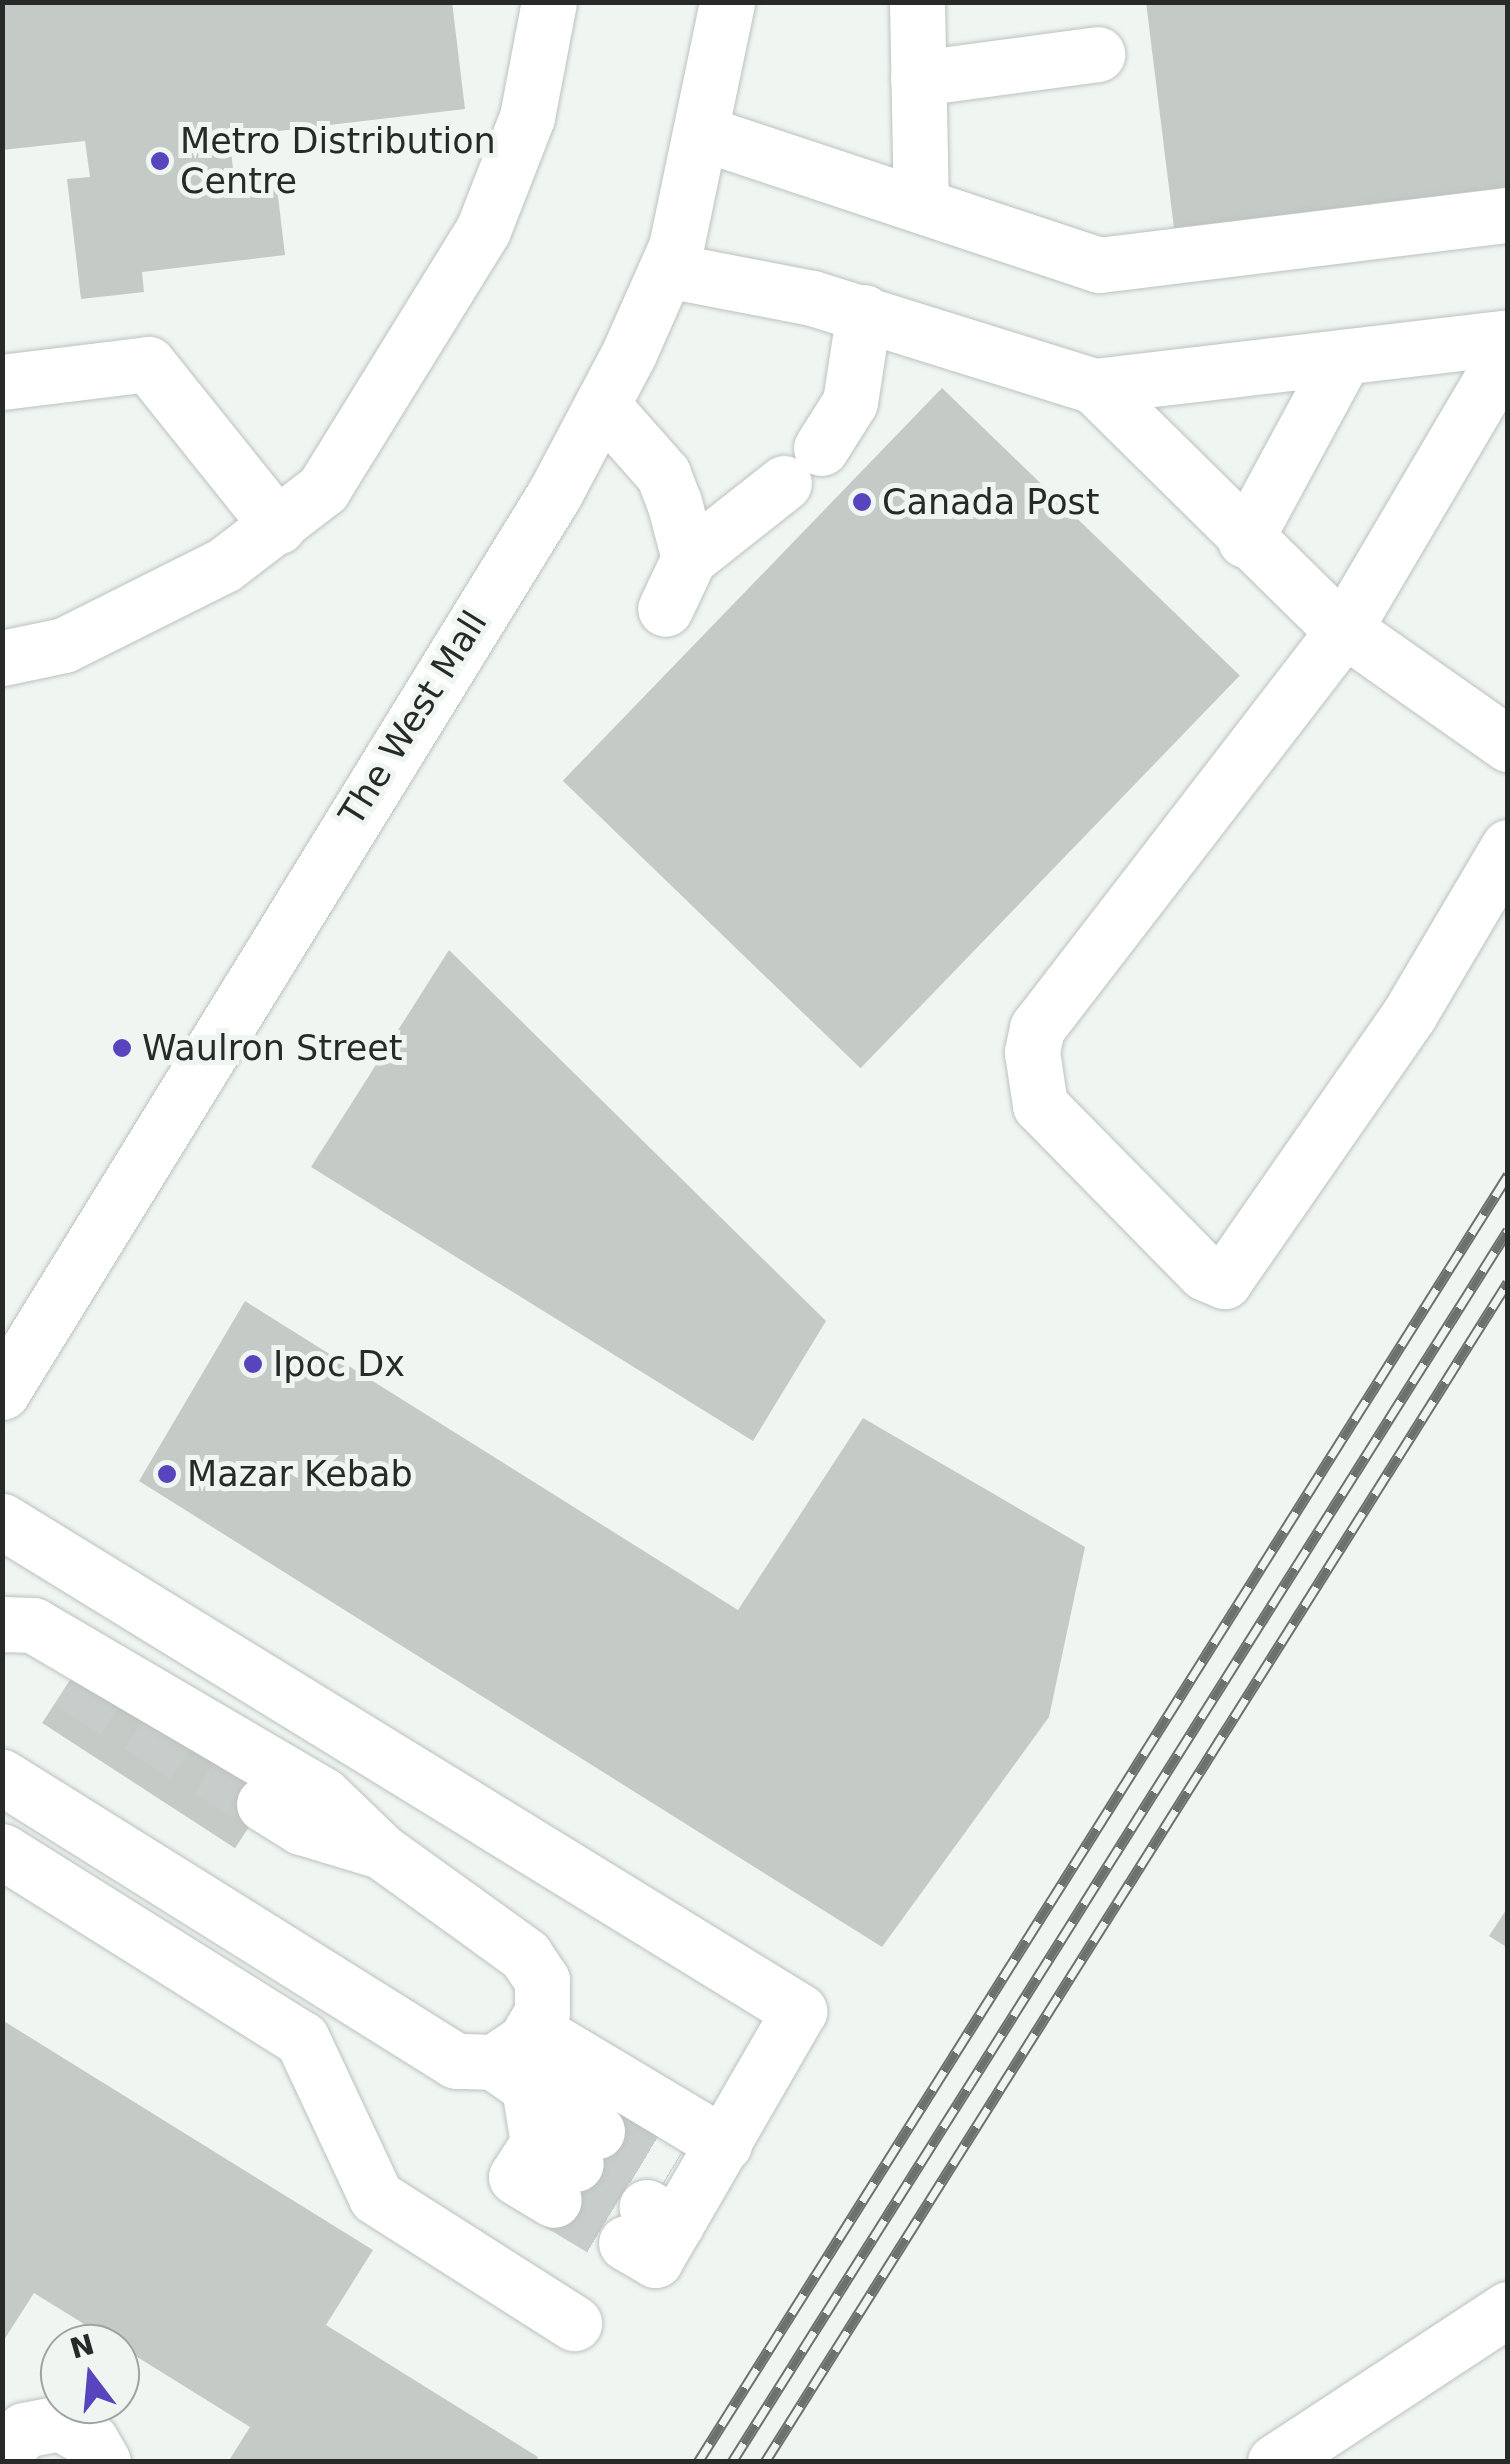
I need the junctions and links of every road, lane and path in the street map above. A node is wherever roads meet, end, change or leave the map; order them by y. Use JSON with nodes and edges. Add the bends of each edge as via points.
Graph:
{"nodes":[{"id":1,"x":549,"y":2,"type":"edge"},
{"id":2,"x":727,"y":2,"type":"edge"},
{"id":3,"x":916,"y":2,"type":"edge"},
{"id":4,"x":1097,"y":54,"type":"dead end"},
{"id":5,"x":918,"y":78,"type":"junction"},
{"id":6,"x":702,"y":133,"type":"junction"},
{"id":7,"x":921,"y":203,"type":"junction"},
{"id":8,"x":1508,"y":215,"type":"edge"},
{"id":9,"x":666,"y":270,"type":"junction"},
{"id":10,"x":864,"y":312,"type":"junction"},
{"id":11,"x":1508,"y":337,"type":"edge"},
{"id":12,"x":1508,"y":351,"type":"edge"},
{"id":13,"x":1344,"y":357,"type":"junction"},
{"id":14,"x":2,"y":382,"type":"edge"},
{"id":15,"x":1094,"y":386,"type":"junction"},
{"id":16,"x":602,"y":406,"type":"junction"},
{"id":17,"x":278,"y":526,"type":"junction"},
{"id":18,"x":1245,"y":540,"type":"junction"},
{"id":19,"x":689,"y":558,"type":"junction"},
{"id":20,"x":665,"y":609,"type":"dead end"},
{"id":21,"x":1343,"y":631,"type":"junction"},
{"id":22,"x":2,"y":658,"type":"edge"},
{"id":23,"x":1508,"y":744,"type":"edge"},
{"id":24,"x":1508,"y":847,"type":"edge"},
{"id":25,"x":9,"y":1369,"type":"edge"},
{"id":26,"x":2,"y":1521,"type":"edge"},
{"id":27,"x":7,"y":1642,"type":"edge"},
{"id":28,"x":69,"y":1681,"type":"tunnel mouth"},
{"id":29,"x":2,"y":1777,"type":"edge"},
{"id":30,"x":264,"y":1804,"type":"tunnel mouth"},
{"id":31,"x":2,"y":1850,"type":"edge"},
{"id":32,"x":381,"y":1851,"type":"junction"},
{"id":33,"x":518,"y":2060,"type":"junction"},
{"id":34,"x":724,"y":2144,"type":"junction"},
{"id":35,"x":566,"y":2160,"type":"tunnel mouth"},
{"id":36,"x":663,"y":2208,"type":"dead end"},
{"id":37,"x":1508,"y":2309,"type":"edge"},
{"id":38,"x":574,"y":2323,"type":"dead end"},
{"id":39,"x":2,"y":2454,"type":"edge"},
{"id":40,"x":103,"y":2462,"type":"edge"},
{"id":41,"x":1276,"y":2462,"type":"edge"}],
"edges":[{"from":1,"to":17,"type":"main road","via":[[526,117],[482,230],[323,489]]},
{"from":2,"to":6,"type":"main road","name":"The West Mall"},
{"from":3,"to":5,"type":"main road"},
{"from":4,"to":5,"type":"main road"},
{"from":5,"to":7,"type":"main road"},
{"from":6,"to":7,"type":"main road"},
{"from":6,"to":9,"type":"main road","name":"The West Mall"},
{"from":7,"to":8,"type":"main road","via":[[1099,265]]},
{"from":9,"to":10,"type":"main road"},
{"from":9,"to":16,"type":"main road","name":"The West Mall"},
{"from":10,"to":15,"type":"main road"},
{"from":10,"to":19,"type":"main road","via":[[850,402],[803,465]]},
{"from":11,"to":13,"type":"main road"},
{"from":12,"to":21,"type":"main road"},
{"from":13,"to":15,"type":"main road"},
{"from":13,"to":18,"type":"main road"},
{"from":14,"to":17,"type":"main road","via":[[148,364]]},
{"from":15,"to":18,"type":"main road"},
{"from":16,"to":19,"type":"main road","via":[[663,474]]},
{"from":16,"to":25,"type":"main road","name":"The West Mall","via":[[555,493]]},
{"from":17,"to":22,"type":"main road","via":[[224,565],[64,645]]},
{"from":18,"to":21,"type":"main road"},
{"from":19,"to":20,"type":"main road"},
{"from":21,"to":23,"type":"main road"},
{"from":21,"to":24,"type":"main road","via":[[1037,1028],[1032,1052],[1040,1105],[1205,1274],[1224,1281],[1410,1013]]},
{"from":26,"to":34,"type":"main road","via":[[799,2011]]},
{"from":27,"to":28,"type":"main road"},
{"from":27,"to":32,"type":"main road","via":[[33,1625],[323,1795]]},
{"from":29,"to":33,"type":"main road","via":[[456,2061]]},
{"from":30,"to":32,"type":"main road","via":[[301,1827]]},
{"from":31,"to":38,"type":"main road","via":[[302,2039],[376,2197]]},
{"from":32,"to":33,"type":"main road","via":[[525,1954],[542,1980],[542,2012]]},
{"from":33,"to":34,"type":"main road"},
{"from":33,"to":35,"type":"main road"},
{"from":34,"to":36,"type":"main road"},
{"from":37,"to":41,"type":"main road"},
{"from":39,"to":40,"type":"main road","via":[[24,2430],[60,2423],[92,2441]]}]}
